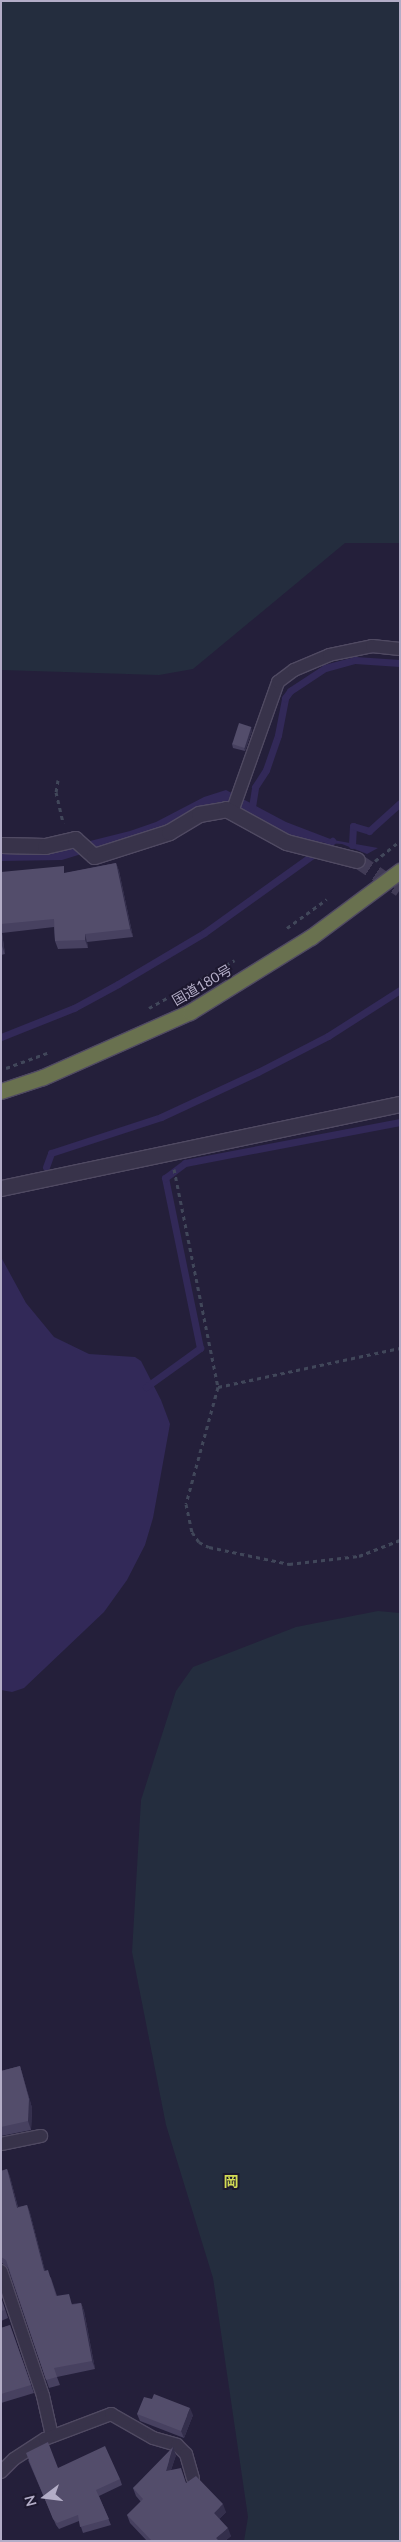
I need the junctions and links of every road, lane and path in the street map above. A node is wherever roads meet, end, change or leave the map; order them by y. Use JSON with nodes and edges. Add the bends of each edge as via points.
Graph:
{"nodes":[{"id":1,"x":400,"y":649,"type":"edge"},
{"id":2,"x":58,"y":780,"type":"dead end"},
{"id":3,"x":232,"y":810,"type":"junction"},
{"id":4,"x":72,"y":840,"type":"junction"},
{"id":5,"x":400,"y":841,"type":"edge"},
{"id":6,"x":1,"y":846,"type":"edge"},
{"id":7,"x":364,"y":863,"type":"joint"},
{"id":8,"x":400,"y":871,"type":"edge"},
{"id":9,"x":335,"y":894,"type":"dead end"},
{"id":10,"x":283,"y":931,"type":"dead end"},
{"id":11,"x":236,"y":959,"type":"dead end"},
{"id":12,"x":142,"y":1011,"type":"dead end"},
{"id":13,"x":48,"y":1052,"type":"dead end"},
{"id":14,"x":1,"y":1069,"type":"edge"},
{"id":15,"x":1,"y":1091,"type":"edge"},
{"id":16,"x":400,"y":1104,"type":"edge"},
{"id":17,"x":171,"y":1154,"type":"junction"},
{"id":18,"x":1,"y":1188,"type":"edge"},
{"id":19,"x":400,"y":1348,"type":"edge"},
{"id":20,"x":218,"y":1386,"type":"junction"},
{"id":21,"x":400,"y":1540,"type":"edge"},
{"id":22,"x":41,"y":2136,"type":"dead end"},
{"id":23,"x":1,"y":2144,"type":"edge"},
{"id":24,"x":1,"y":2271,"type":"edge"},
{"id":25,"x":52,"y":2436,"type":"junction"},
{"id":26,"x":1,"y":2472,"type":"edge"},
{"id":27,"x":193,"y":2478,"type":"edge"}],
"edges":[{"from":1,"to":3,"type":"lane","via":[[372,646],[330,655],[294,670],[278,682],[272,692],[254,758]]},
{"from":2,"to":4,"type":"path","via":[[56,792]]},
{"from":3,"to":4,"type":"street","via":[[218,809],[199,814],[170,832],[94,856]]},
{"from":3,"to":7,"type":"street","via":[[286,842]]},
{"from":4,"to":6,"type":"street","via":[[45,846]]},
{"from":5,"to":7,"type":"path"},
{"from":8,"to":15,"type":"highway","name":"国道180号","via":[[311,937],[190,1012],[42,1077]]},
{"from":9,"to":10,"type":"path"},
{"from":11,"to":12,"type":"path"},
{"from":13,"to":14,"type":"path"},
{"from":16,"to":17,"type":"street"},
{"from":17,"to":18,"type":"street"},
{"from":17,"to":20,"type":"path"},
{"from":19,"to":20,"type":"path"},
{"from":20,"to":21,"type":"path","via":[[186,1504],[189,1523],[199,1542],[209,1548],[289,1564],[359,1556]]},
{"from":22,"to":23,"type":"lane"},
{"from":24,"to":25,"type":"lane","via":[[14,2324],[43,2396]]},
{"from":25,"to":26,"type":"lane","via":[[14,2458]]},
{"from":25,"to":27,"type":"lane","via":[[110,2414],[153,2438],[177,2446],[186,2454]]}]}
